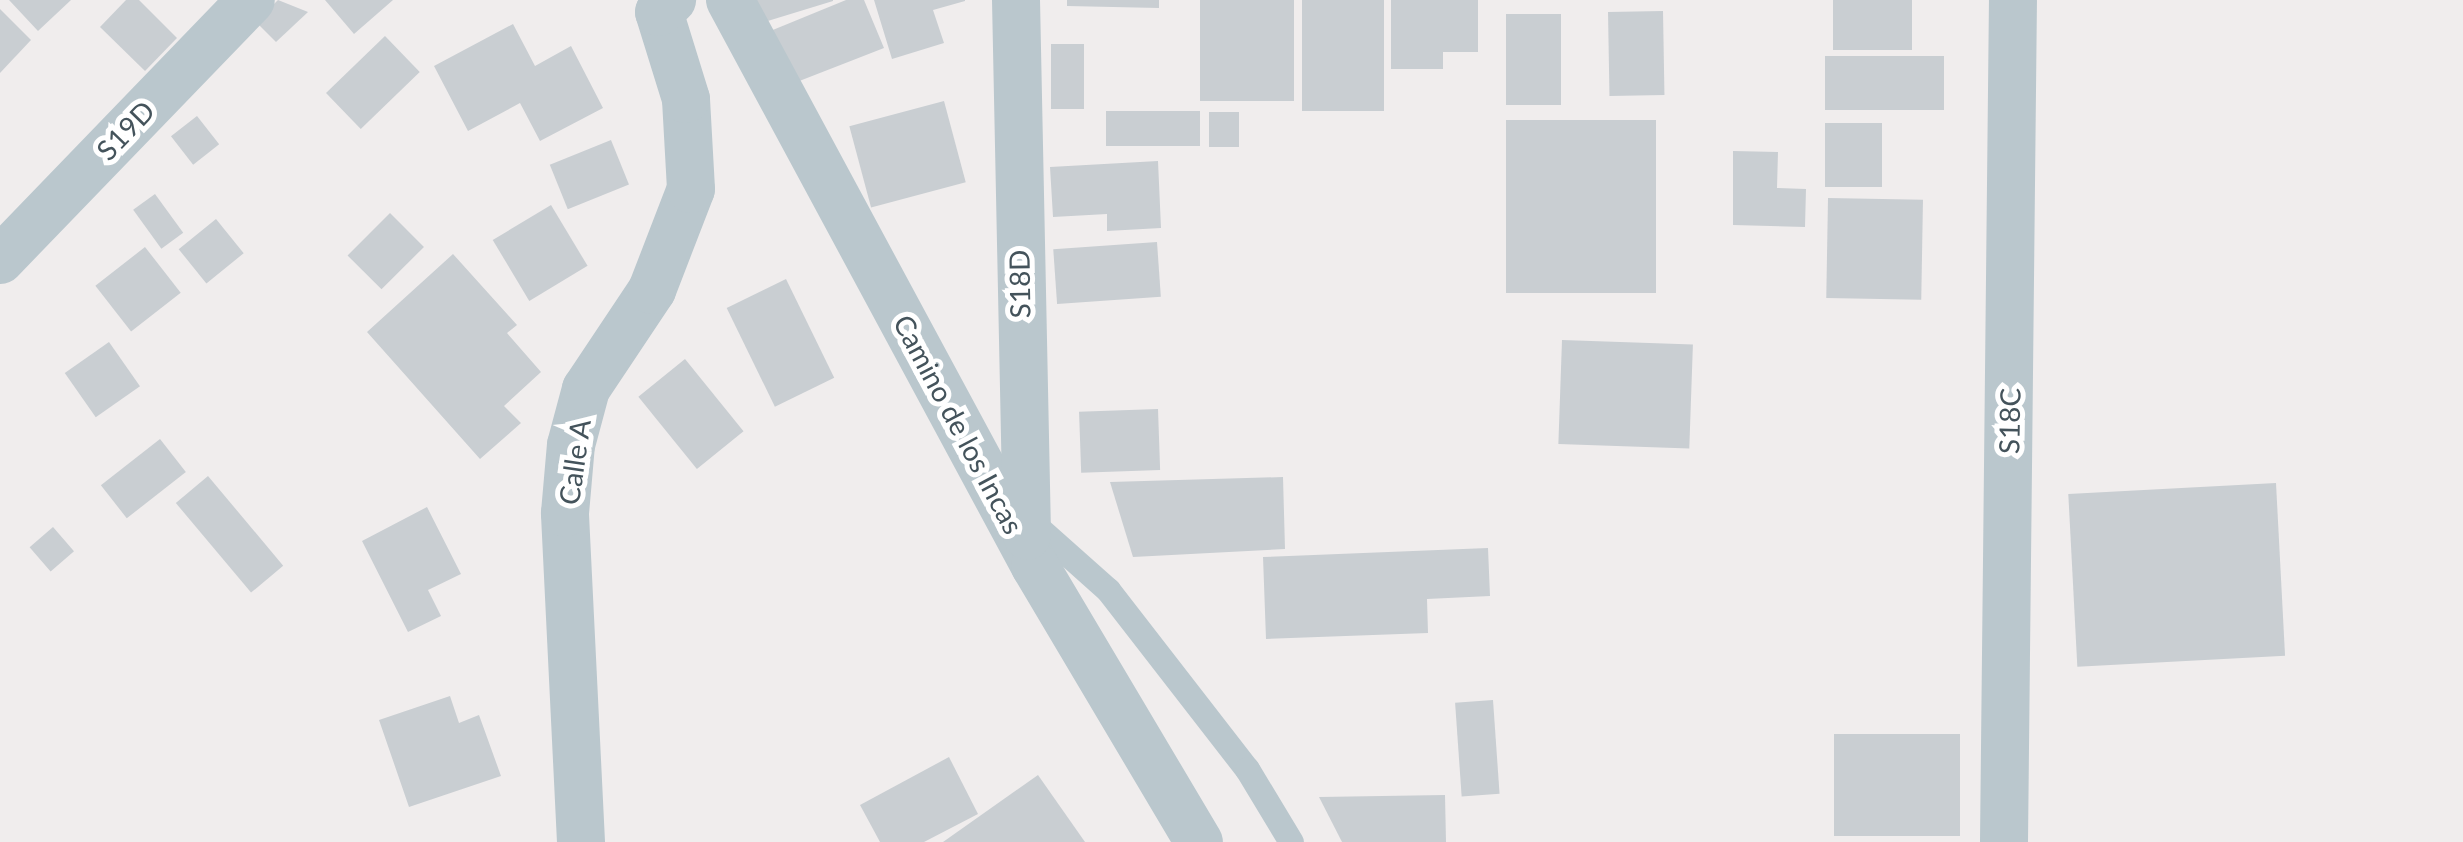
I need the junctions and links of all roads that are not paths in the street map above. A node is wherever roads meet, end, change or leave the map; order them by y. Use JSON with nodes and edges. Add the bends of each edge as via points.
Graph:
{"nodes":[{"id":1,"x":251,"y":0,"type":"edge"},
{"id":2,"x":730,"y":0,"type":"edge"},
{"id":3,"x":1016,"y":0,"type":"edge"},
{"id":4,"x":2013,"y":0,"type":"edge"},
{"id":5,"x":660,"y":4,"type":"edge"},
{"id":6,"x":0,"y":260,"type":"edge"},
{"id":7,"x":1022,"y":514,"type":"junction"},
{"id":8,"x":1035,"y":566,"type":"junction"},
{"id":9,"x":581,"y":842,"type":"edge"},
{"id":10,"x":1199,"y":842,"type":"edge"},
{"id":11,"x":1291,"y":842,"type":"edge"},
{"id":12,"x":2004,"y":842,"type":"edge"}],
"edges":[{"from":1,"to":6,"type":"street","name":"S19D"},
{"from":2,"to":8,"type":"street","name":"Camino de los Incas"},
{"from":3,"to":7,"type":"street","name":"S18D"},
{"from":4,"to":12,"type":"street","name":"S18C"},
{"from":5,"to":9,"type":"street","name":"Calle A","via":[[686,100],[690,189],[652,290],[586,389],[571,445],[566,513]]},
{"from":7,"to":8,"type":"street","name":"S18D"},
{"from":7,"to":11,"type":"lane","via":[[1108,590],[1248,769]]},
{"from":8,"to":10,"type":"street","name":"Camino de los Incas"}]}
